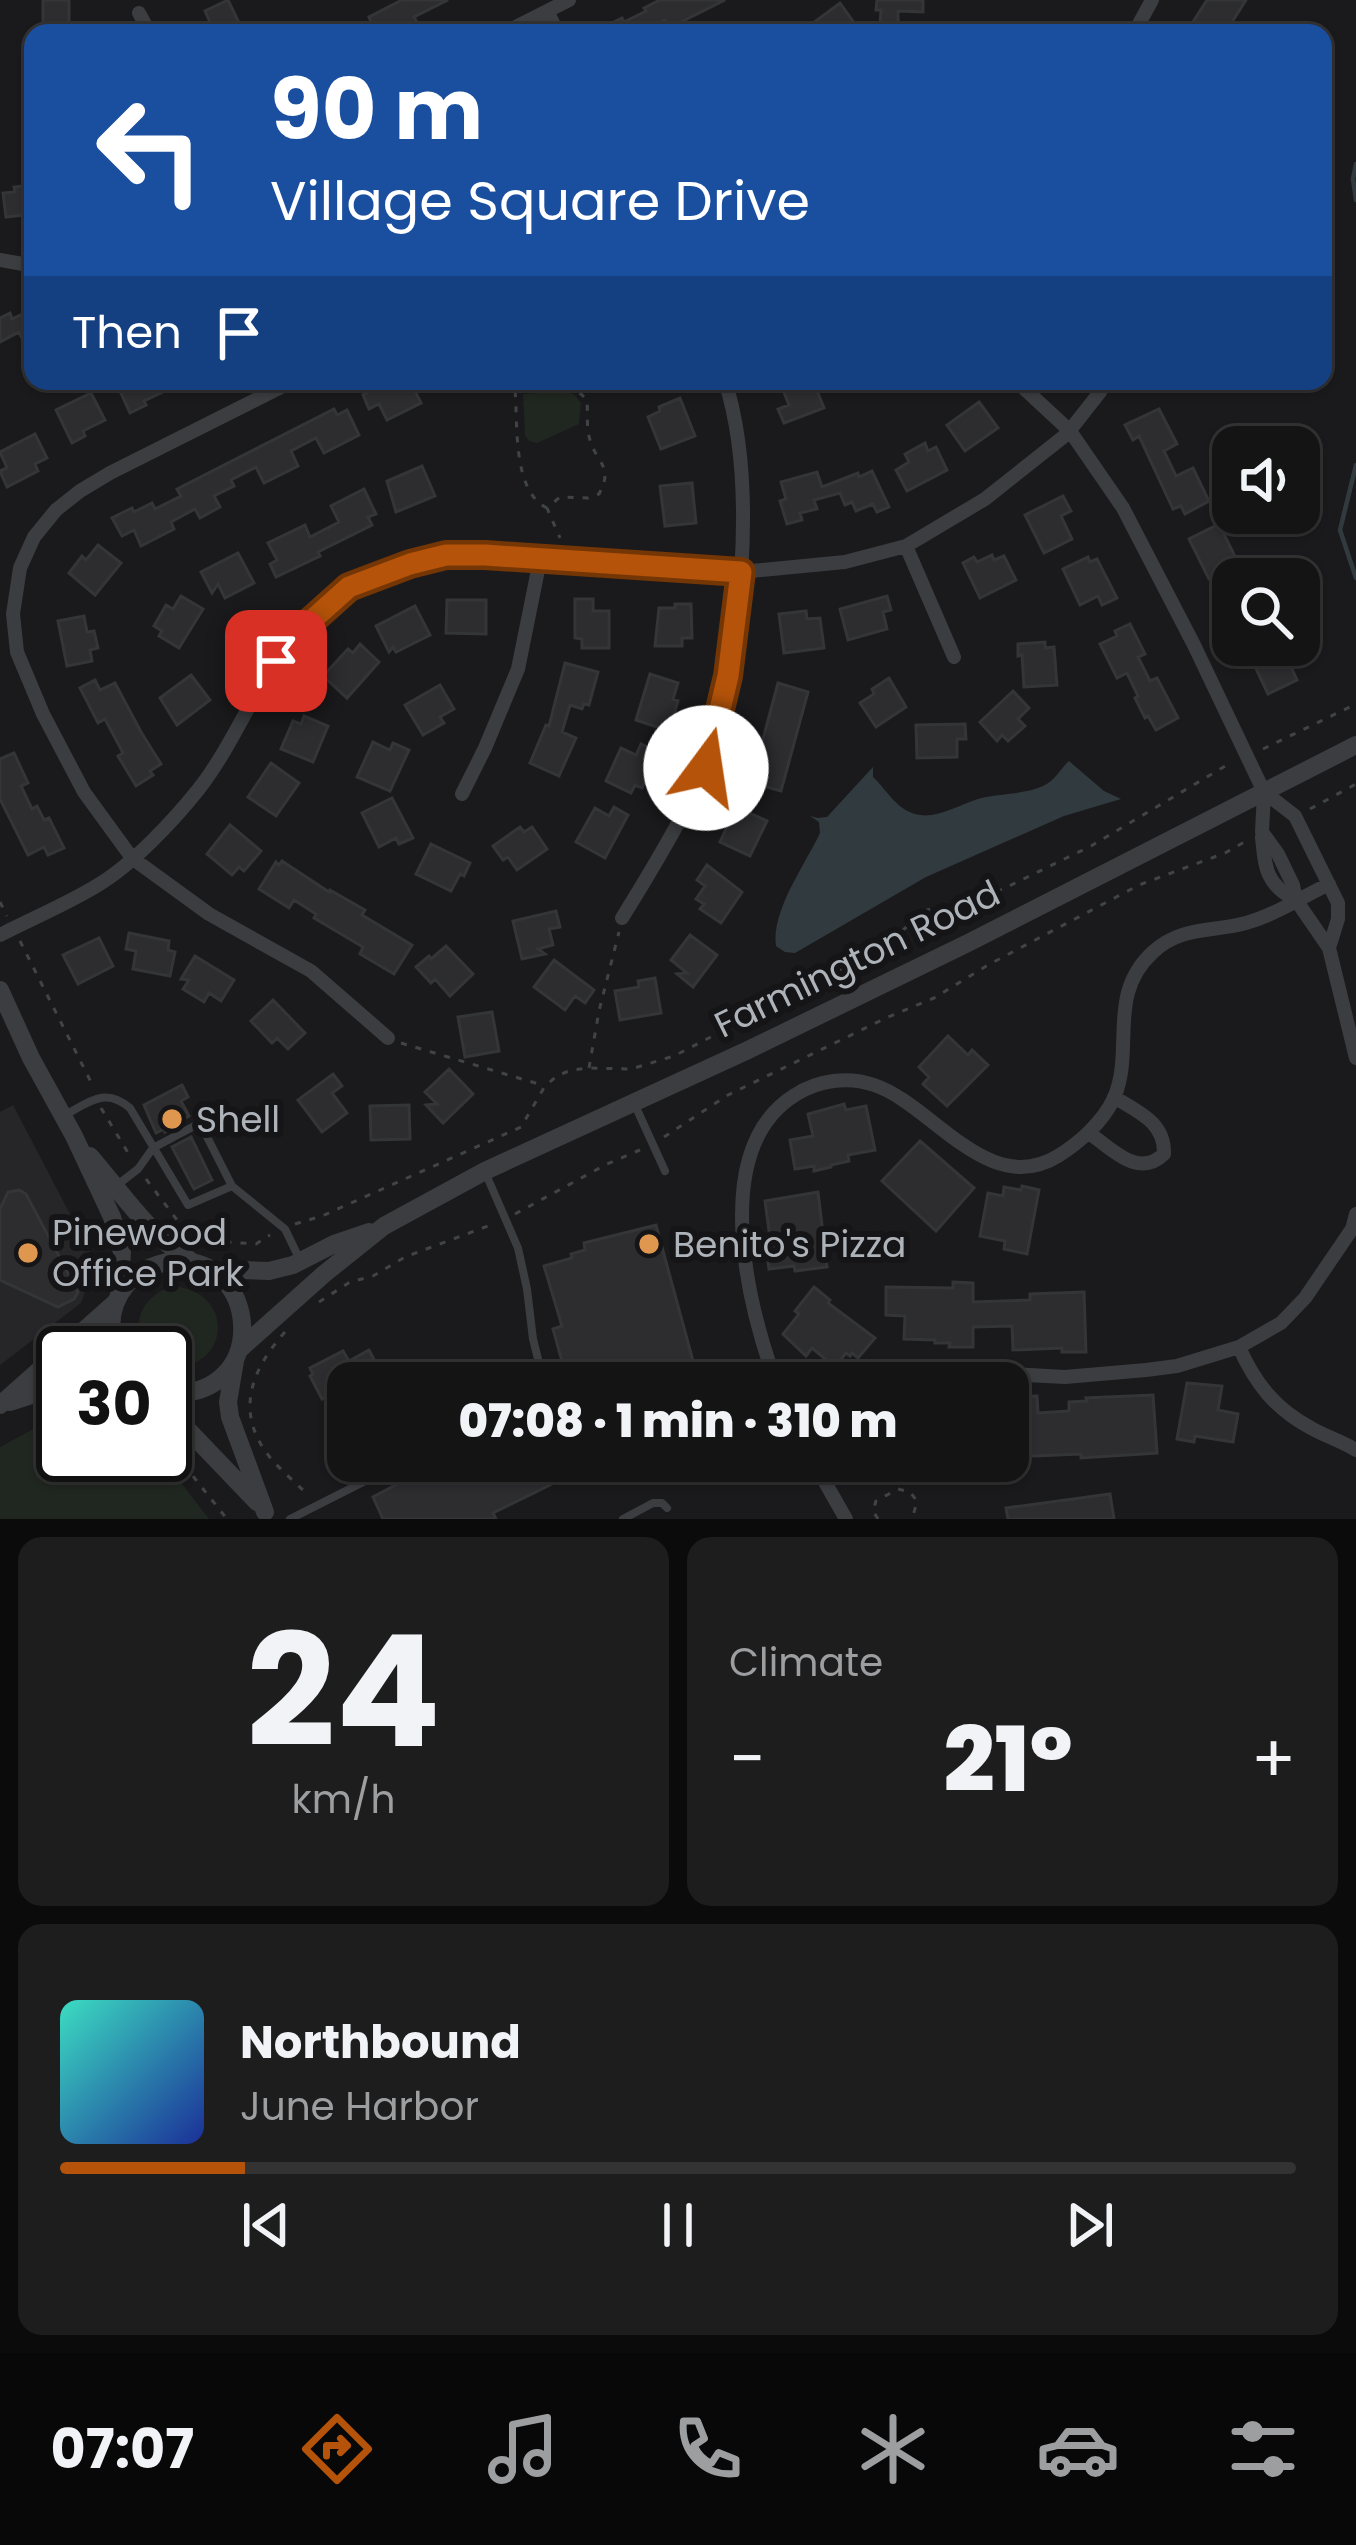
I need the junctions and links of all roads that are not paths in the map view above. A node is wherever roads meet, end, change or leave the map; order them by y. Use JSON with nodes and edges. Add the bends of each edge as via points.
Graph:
{"nodes":[{"id":1,"x":569,"y":0,"type":"edge"},
{"id":2,"x":547,"y":11,"type":"junction"},
{"id":3,"x":139,"y":13,"type":"dead end"},
{"id":4,"x":145,"y":24,"type":"edge"},
{"id":5,"x":522,"y":24,"type":"edge"},
{"id":6,"x":554,"y":24,"type":"edge"},
{"id":7,"x":275,"y":390,"type":"edge"},
{"id":8,"x":727,"y":390,"type":"edge"},
{"id":9,"x":1026,"y":390,"type":"edge"},
{"id":10,"x":1101,"y":390,"type":"edge"},
{"id":11,"x":1070,"y":430,"type":"junction"},
{"id":12,"x":906,"y":546,"type":"junction"},
{"id":13,"x":540,"y":560,"type":"junction"},
{"id":14,"x":741,"y":572,"type":"junction"},
{"id":15,"x":954,"y":657,"type":"dead end"},
{"id":16,"x":1356,"y":745,"type":"edge"},
{"id":17,"x":1264,"y":792,"type":"junction"},
{"id":18,"x":462,"y":794,"type":"dead end"},
{"id":19,"x":132,"y":858,"type":"junction"},
{"id":20,"x":1329,"y":884,"type":"junction"},
{"id":21,"x":1296,"y":900,"type":"junction"},
{"id":22,"x":622,"y":918,"type":"road end"},
{"id":23,"x":7,"y":932,"type":"edge"},
{"id":24,"x":1329,"y":948,"type":"junction"},
{"id":25,"x":0,"y":990,"type":"edge"},
{"id":26,"x":388,"y":1038,"type":"road end"},
{"id":27,"x":1356,"y":1058,"type":"edge"},
{"id":28,"x":1114,"y":1097,"type":"junction"},
{"id":29,"x":634,"y":1102,"type":"junction"},
{"id":30,"x":63,"y":1116,"type":"junction"},
{"id":31,"x":1089,"y":1132,"type":"junction"},
{"id":32,"x":74,"y":1136,"type":"junction"},
{"id":33,"x":153,"y":1148,"type":"junction"},
{"id":34,"x":485,"y":1171,"type":"junction"},
{"id":35,"x":665,"y":1171,"type":"dead end"},
{"id":36,"x":116,"y":1186,"type":"junction"},
{"id":37,"x":232,"y":1186,"type":"junction"},
{"id":38,"x":1355,"y":1224,"type":"edge"},
{"id":39,"x":385,"y":1226,"type":"junction"},
{"id":40,"x":300,"y":1261,"type":"junction"},
{"id":41,"x":202,"y":1266,"type":"junction"},
{"id":42,"x":117,"y":1299,"type":"junction"},
{"id":43,"x":111,"y":1326,"type":"edge"},
{"id":44,"x":1239,"y":1347,"type":"junction"},
{"id":45,"x":238,"y":1355,"type":"junction"},
{"id":46,"x":539,"y":1362,"type":"edge"},
{"id":47,"x":770,"y":1362,"type":"edge"},
{"id":48,"x":1029,"y":1375,"type":"edge"},
{"id":49,"x":192,"y":1391,"type":"edge"},
{"id":50,"x":36,"y":1394,"type":"edge"},
{"id":51,"x":0,"y":1405,"type":"edge"},
{"id":52,"x":192,"y":1435,"type":"edge"},
{"id":53,"x":1356,"y":1450,"type":"edge"},
{"id":54,"x":362,"y":1482,"type":"edge"},
{"id":55,"x":825,"y":1482,"type":"edge"},
{"id":56,"x":667,"y":1508,"type":"dead end"},
{"id":57,"x":268,"y":1515,"type":"edge"},
{"id":58,"x":290,"y":1519,"type":"edge"},
{"id":59,"x":623,"y":1519,"type":"edge"},
{"id":60,"x":846,"y":1519,"type":"edge"}],
"edges":[{"from":1,"to":2,"type":"street"},
{"from":2,"to":5,"type":"street"},
{"from":2,"to":6,"type":"street"},
{"from":3,"to":4,"type":"street"},
{"from":7,"to":19,"type":"street","via":[[80,491],[34,537],[20,568],[17,652],[85,792]]},
{"from":8,"to":14,"type":"street","via":[[743,480]]},
{"from":9,"to":11,"type":"street"},
{"from":10,"to":11,"type":"street"},
{"from":11,"to":12,"type":"street","via":[[985,499]]},
{"from":11,"to":17,"type":"street","via":[[1123,508]]},
{"from":12,"to":14,"type":"street","via":[[845,562]]},
{"from":12,"to":15,"type":"street"},
{"from":13,"to":14,"type":"street"},
{"from":13,"to":18,"type":"street","via":[[518,669]]},
{"from":13,"to":19,"type":"street","via":[[446,555],[349,587],[276,661],[200,788]]},
{"from":14,"to":22,"type":"street","via":[[706,768]]},
{"from":16,"to":17,"type":"street","name":"Farmington Road"},
{"from":17,"to":20,"type":"street","via":[[1295,816]]},
{"from":17,"to":21,"type":"street","via":[[1264,863],[1278,891]]},
{"from":17,"to":29,"type":"street","name":"Farmington Road"},
{"from":19,"to":23,"type":"street","via":[[102,883]]},
{"from":19,"to":26,"type":"street","via":[[209,914],[311,971]]},
{"from":20,"to":21,"type":"street"},
{"from":20,"to":24,"type":"street","via":[[1338,919]]},
{"from":21,"to":24,"type":"street"},
{"from":21,"to":28,"type":"street","via":[[1244,923],[1186,932],[1153,951],[1129,988]]},
{"from":24,"to":27,"type":"street"},
{"from":25,"to":30,"type":"street"},
{"from":28,"to":31,"type":"street"},
{"from":28,"to":31,"type":"street","via":[[1160,1128],[1165,1154],[1142,1166]]},
{"from":29,"to":34,"type":"street","name":"Farmington Road"},
{"from":29,"to":35,"type":"lane"},
{"from":30,"to":32,"type":"street"},
{"from":30,"to":33,"type":"lane","via":[[107,1095],[119,1098]]},
{"from":31,"to":47,"type":"street","via":[[1051,1160],[1013,1166],[969,1149],[872,1084],[825,1082],[784,1102],[760,1132],[742,1204],[751,1290]]},
{"from":32,"to":36,"type":"street"},
{"from":32,"to":42,"type":"street","via":[[118,1235]]},
{"from":33,"to":36,"type":"lane"},
{"from":33,"to":37,"type":"lane","via":[[188,1205]]},
{"from":33,"to":37,"type":"lane","via":[[200,1124]]},
{"from":34,"to":39,"type":"street","name":"Farmington Road"},
{"from":34,"to":46,"type":"lane","via":[[518,1248]]},
{"from":36,"to":41,"type":"street","via":[[169,1245]]},
{"from":37,"to":40,"type":"lane","via":[[285,1229]]},
{"from":38,"to":44,"type":"street","via":[[1306,1298]]},
{"from":39,"to":40,"type":"street","name":"Farmington Road"},
{"from":39,"to":45,"type":"street","name":"Farmington Road"},
{"from":40,"to":41,"type":"street","name":"Farmington Road","via":[[269,1271]]},
{"from":41,"to":42,"type":"street","name":"Farmington Road","via":[[160,1263],[129,1281]]},
{"from":41,"to":45,"type":"street","via":[[235,1295],[243,1315]]},
{"from":42,"to":43,"type":"street"},
{"from":42,"to":51,"type":"street"},
{"from":44,"to":48,"type":"street","via":[[1177,1366]]},
{"from":44,"to":53,"type":"street","via":[[1273,1402]]},
{"from":45,"to":49,"type":"street","name":"Farmington Road","via":[[225,1375]]},
{"from":45,"to":57,"type":"street","via":[[230,1417]]},
{"from":50,"to":51,"type":"street"},
{"from":52,"to":57,"type":"street"},
{"from":54,"to":58,"type":"lane"},
{"from":55,"to":60,"type":"street"},
{"from":56,"to":59,"type":"lane","via":[[653,1503]]}]}
